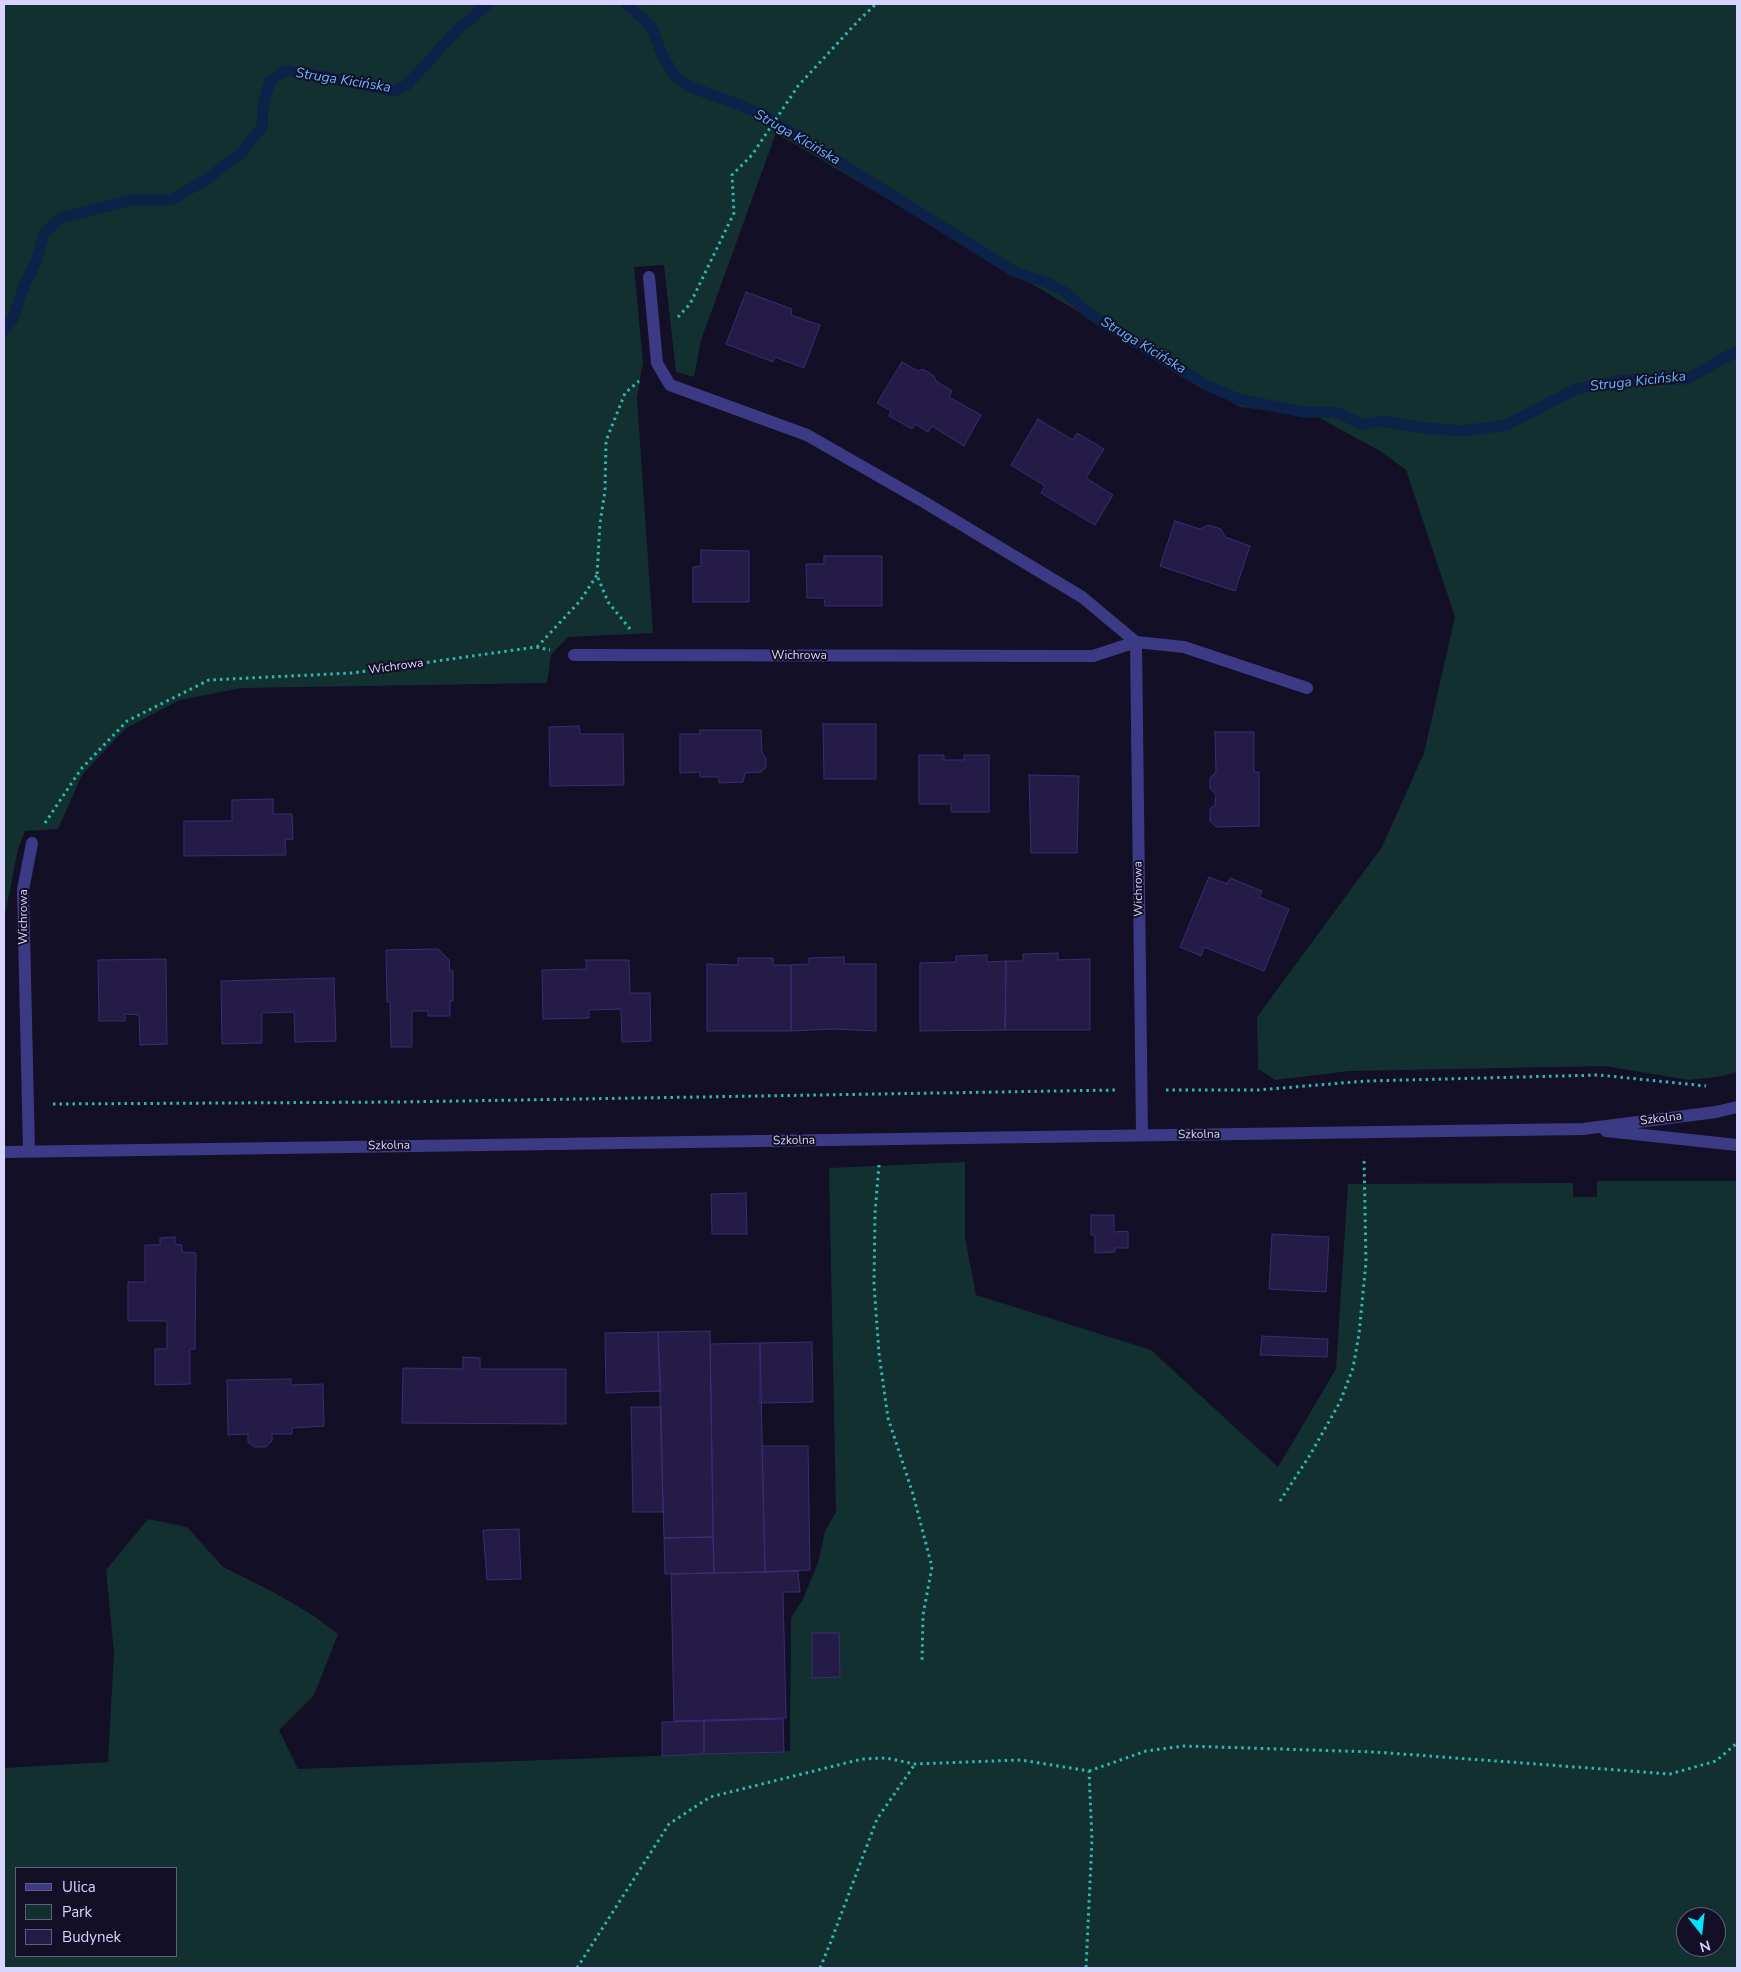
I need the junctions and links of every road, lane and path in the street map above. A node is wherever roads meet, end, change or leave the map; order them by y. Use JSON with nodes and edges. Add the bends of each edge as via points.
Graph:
{"nodes":[{"id":1,"x":876,"y":4,"type":"edge"},
{"id":2,"x":769,"y":130,"type":"dead end"},
{"id":3,"x":650,"y":277,"type":"dead end"},
{"id":4,"x":597,"y":575,"type":"dead end"},
{"id":5,"x":1136,"y":642,"type":"junction"},
{"id":6,"x":536,"y":647,"type":"junction"},
{"id":7,"x":574,"y":655,"type":"joint"},
{"id":8,"x":1307,"y":688,"type":"dead end"},
{"id":9,"x":32,"y":843,"type":"joint"},
{"id":10,"x":1714,"y":1087,"type":"dead end"},
{"id":11,"x":1142,"y":1090,"type":"junction"},
{"id":12,"x":28,"y":1104,"type":"junction"},
{"id":13,"x":1737,"y":1107,"type":"edge"},
{"id":14,"x":1584,"y":1129,"type":"junction"},
{"id":15,"x":1363,"y":1133,"type":"junction"},
{"id":16,"x":1142,"y":1135,"type":"junction"},
{"id":17,"x":881,"y":1139,"type":"junction"},
{"id":18,"x":1737,"y":1145,"type":"edge"},
{"id":19,"x":29,"y":1151,"type":"junction"},
{"id":20,"x":4,"y":1152,"type":"edge"},
{"id":21,"x":1280,"y":1502,"type":"dead end"},
{"id":22,"x":922,"y":1663,"type":"dead end"},
{"id":23,"x":1737,"y":1743,"type":"edge"},
{"id":24,"x":914,"y":1764,"type":"junction"},
{"id":25,"x":1089,"y":1771,"type":"junction"},
{"id":26,"x":577,"y":1968,"type":"edge"},
{"id":27,"x":820,"y":1968,"type":"edge"},
{"id":28,"x":1086,"y":1968,"type":"edge"}],
"edges":[{"from":1,"to":2,"type":"path","via":[[798,86]]},
{"from":3,"to":5,"type":"street","via":[[657,363],[670,384],[807,435],[1082,598]]},
{"from":4,"to":6,"type":"path","via":[[580,601]]},
{"from":5,"to":7,"type":"street","name":"Wichrowa","via":[[1093,656]]},
{"from":5,"to":8,"type":"street","via":[[1184,647]]},
{"from":5,"to":11,"type":"street","name":"Wichrowa"},
{"from":6,"to":7,"type":"path","name":"Wichrowa"},
{"from":6,"to":9,"type":"path","name":"Wichrowa","via":[[352,673],[209,680],[126,720],[81,768]]},
{"from":9,"to":12,"type":"street","name":"Wichrowa","via":[[23,890]]},
{"from":10,"to":11,"type":"path","via":[[1599,1075],[1366,1081],[1258,1090]]},
{"from":11,"to":12,"type":"path","via":[[409,1102]]},
{"from":11,"to":16,"type":"street","name":"Wichrowa"},
{"from":12,"to":19,"type":"street","name":"Wichrowa"},
{"from":13,"to":14,"type":"street","name":"Szkolna"},
{"from":14,"to":15,"type":"street","name":"Szkolna"},
{"from":14,"to":18,"type":"street","name":"Szkolna"},
{"from":15,"to":16,"type":"street","name":"Szkolna"},
{"from":15,"to":21,"type":"path","via":[[1366,1262],[1352,1368],[1340,1402]]},
{"from":16,"to":17,"type":"street","name":"Szkolna"},
{"from":17,"to":19,"type":"street","name":"Szkolna"},
{"from":17,"to":22,"type":"path","via":[[874,1284],[879,1354],[888,1418],[932,1567],[923,1615]]},
{"from":19,"to":20,"type":"street","name":"Szkolna"},
{"from":23,"to":25,"type":"path","via":[[1716,1761],[1670,1774],[1375,1752],[1184,1746],[1146,1751]]},
{"from":24,"to":25,"type":"path","via":[[1021,1760]]},
{"from":24,"to":26,"type":"path","via":[[886,1758],[862,1759],[710,1797],[669,1824]]},
{"from":24,"to":27,"type":"path","via":[[877,1819]]},
{"from":25,"to":28,"type":"path","via":[[1092,1840]]}]}
